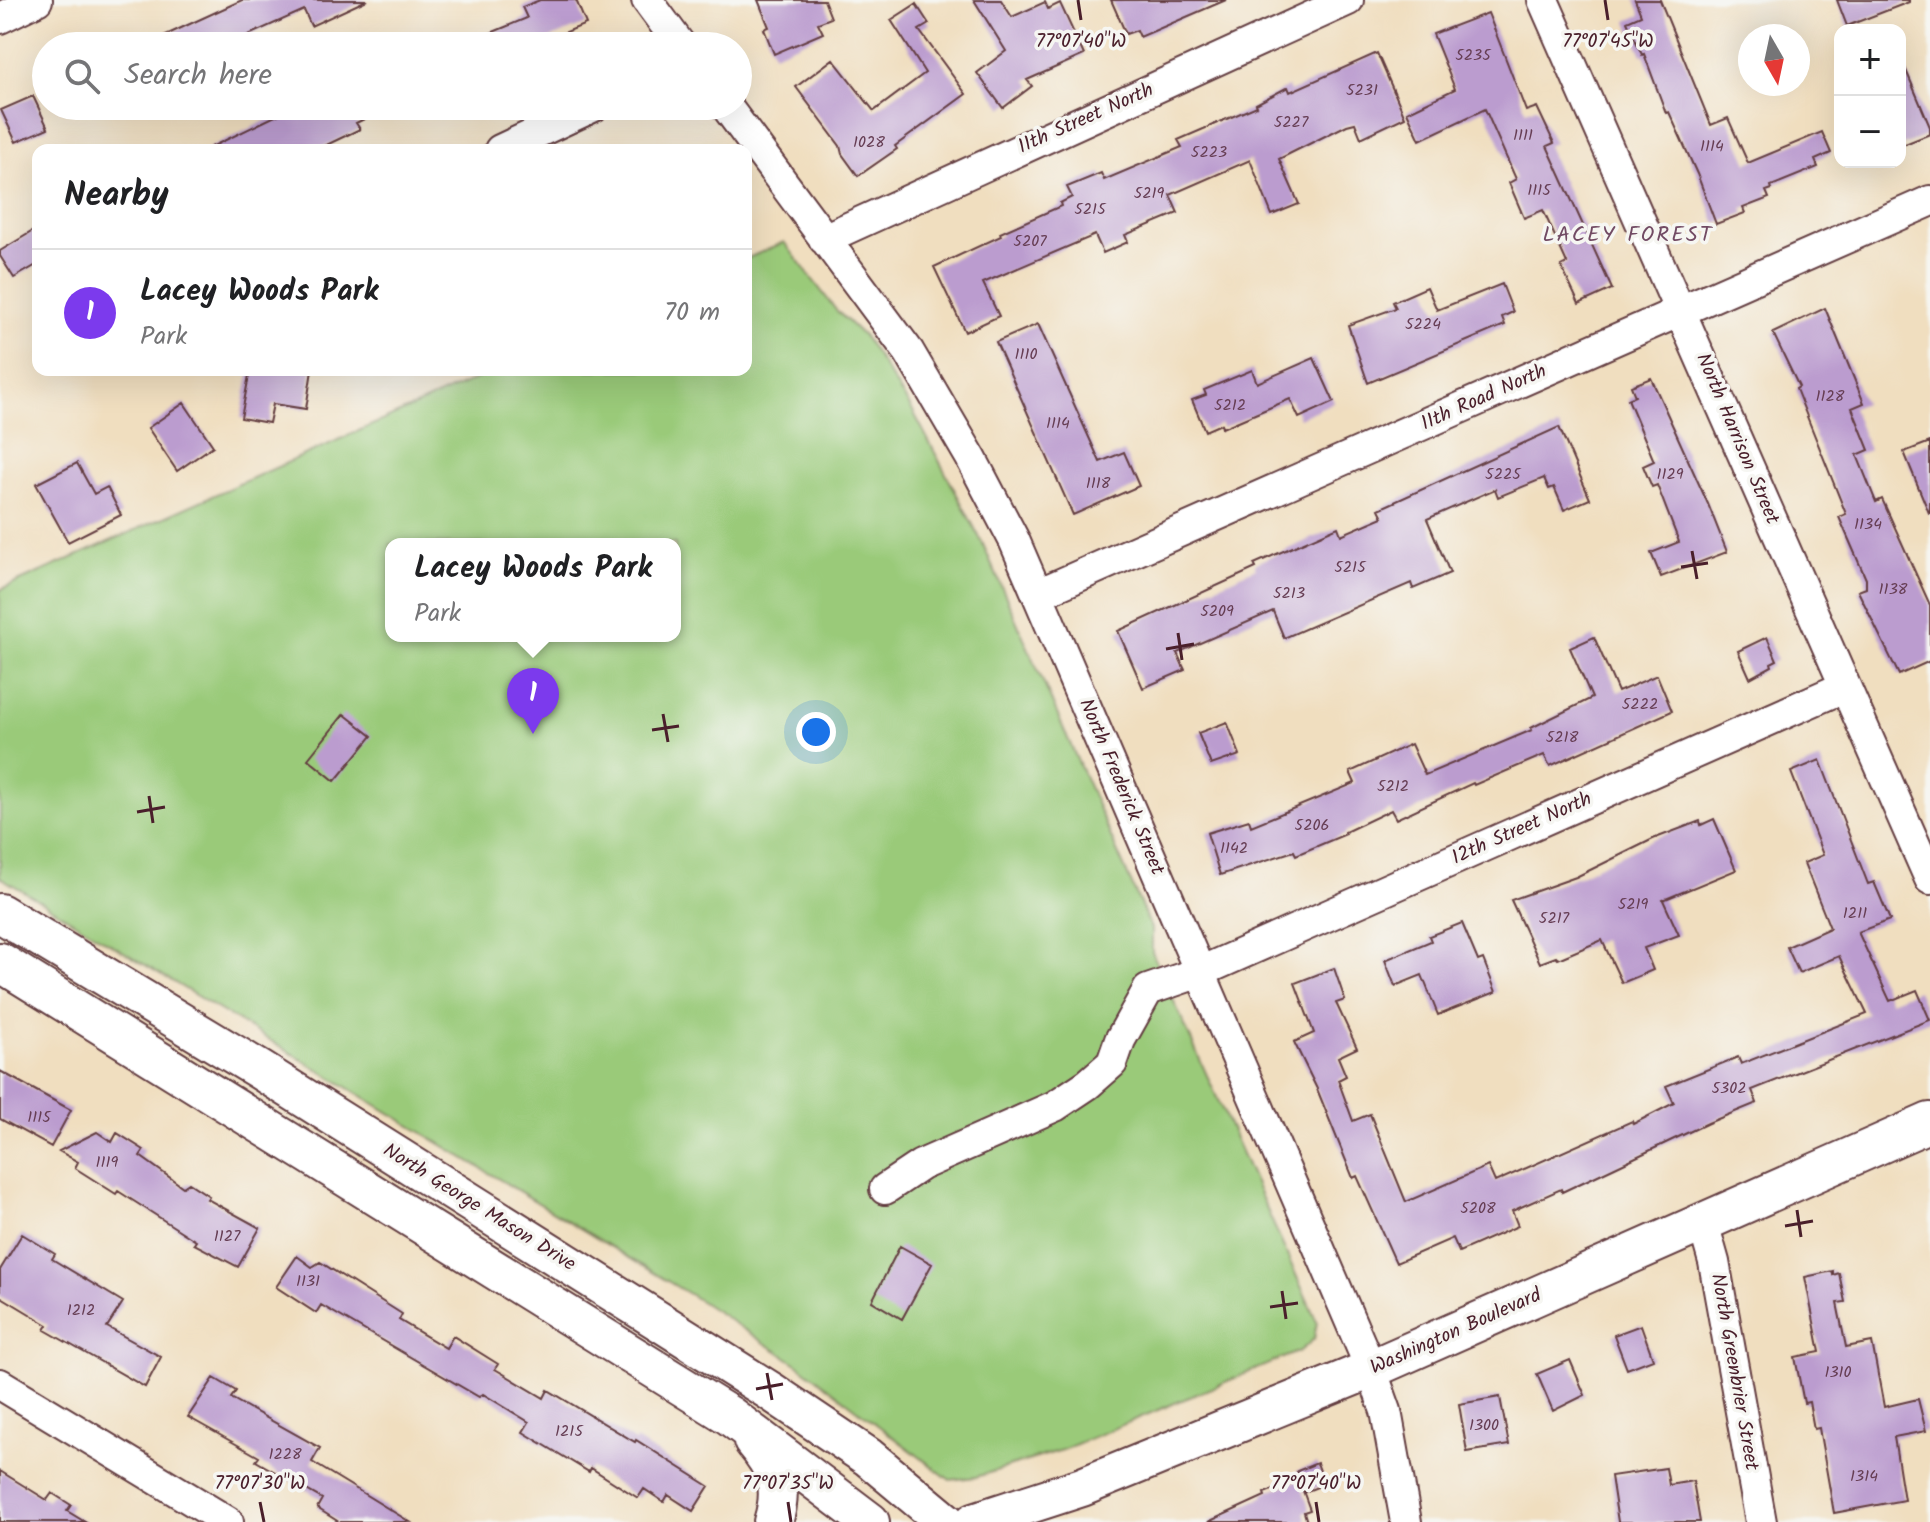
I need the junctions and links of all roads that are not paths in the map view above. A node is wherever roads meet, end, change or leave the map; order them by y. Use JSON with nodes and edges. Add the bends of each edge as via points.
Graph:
{"nodes":[{"id":1,"x":37,"y":0,"type":"edge"},
{"id":2,"x":647,"y":0,"type":"edge"},
{"id":3,"x":1348,"y":0,"type":"edge"},
{"id":4,"x":1543,"y":0,"type":"edge"},
{"id":5,"x":0,"y":18,"type":"edge"},
{"id":6,"x":671,"y":32,"type":"edge"},
{"id":7,"x":564,"y":120,"type":"edge"},
{"id":8,"x":736,"y":120,"type":"edge"},
{"id":9,"x":513,"y":144,"type":"edge"},
{"id":10,"x":1930,"y":201,"type":"edge"},
{"id":11,"x":824,"y":239,"type":"junction"},
{"id":12,"x":1682,"y":311,"type":"junction"},
{"id":13,"x":1038,"y":594,"type":"junction"},
{"id":14,"x":1844,"y":687,"type":"junction"},
{"id":15,"x":1930,"y":879,"type":"edge"},
{"id":16,"x":0,"y":913,"type":"edge"},
{"id":17,"x":0,"y":962,"type":"edge"},
{"id":18,"x":1200,"y":972,"type":"junction"},
{"id":19,"x":1930,"y":1122,"type":"edge"},
{"id":20,"x":885,"y":1189,"type":"dead end"},
{"id":21,"x":1703,"y":1223,"type":"junction"},
{"id":22,"x":1371,"y":1369,"type":"junction"},
{"id":23,"x":0,"y":1384,"type":"edge"},
{"id":24,"x":730,"y":1416,"type":"junction"},
{"id":25,"x":228,"y":1522,"type":"edge"},
{"id":26,"x":773,"y":1522,"type":"edge"},
{"id":27,"x":870,"y":1522,"type":"edge"},
{"id":28,"x":946,"y":1522,"type":"edge"},
{"id":29,"x":974,"y":1522,"type":"edge"},
{"id":30,"x":1406,"y":1522,"type":"edge"},
{"id":31,"x":1761,"y":1522,"type":"edge"}],
"edges":[{"from":1,"to":5,"type":"street"},
{"from":2,"to":6,"type":"street"},
{"from":3,"to":11,"type":"street","name":"11th Street North"},
{"from":4,"to":12,"type":"street","name":"North Harrison Street"},
{"from":7,"to":9,"type":"street"},
{"from":8,"to":11,"type":"street","name":"North Frederick Street"},
{"from":10,"to":12,"type":"street","name":"11th Road North"},
{"from":11,"to":13,"type":"street","name":"North Frederick Street","via":[[909,352],[971,458]]},
{"from":12,"to":13,"type":"street","name":"11th Road North"},
{"from":12,"to":14,"type":"street","name":"North Harrison Street"},
{"from":13,"to":18,"type":"street","name":"North Frederick Street"},
{"from":14,"to":15,"type":"street","name":"North Harrison Street"},
{"from":14,"to":18,"type":"street","name":"12th Street North"},
{"from":16,"to":28,"type":"main road","name":"North George Mason Drive","via":[[770,1391],[868,1457]]},
{"from":17,"to":24,"type":"main road"},
{"from":18,"to":20,"type":"street","name":"12th Street North","via":[[1148,990],[1112,1063],[1088,1084],[1055,1106],[921,1165]]},
{"from":18,"to":22,"type":"street","name":"North Frederick Street"},
{"from":19,"to":21,"type":"main road","name":"Washington Boulevard"},
{"from":21,"to":22,"type":"main road","name":"Washington Boulevard"},
{"from":21,"to":31,"type":"street","name":"North Greenbrier Street"},
{"from":22,"to":29,"type":"main road","name":"Washington Boulevard","via":[[1082,1487]]},
{"from":22,"to":30,"type":"street","name":"North Frederick Street","via":[[1386,1411]]},
{"from":23,"to":25,"type":"street"},
{"from":24,"to":26,"type":"main road","via":[[771,1462],[779,1495]]},
{"from":24,"to":27,"type":"main road"}]}
